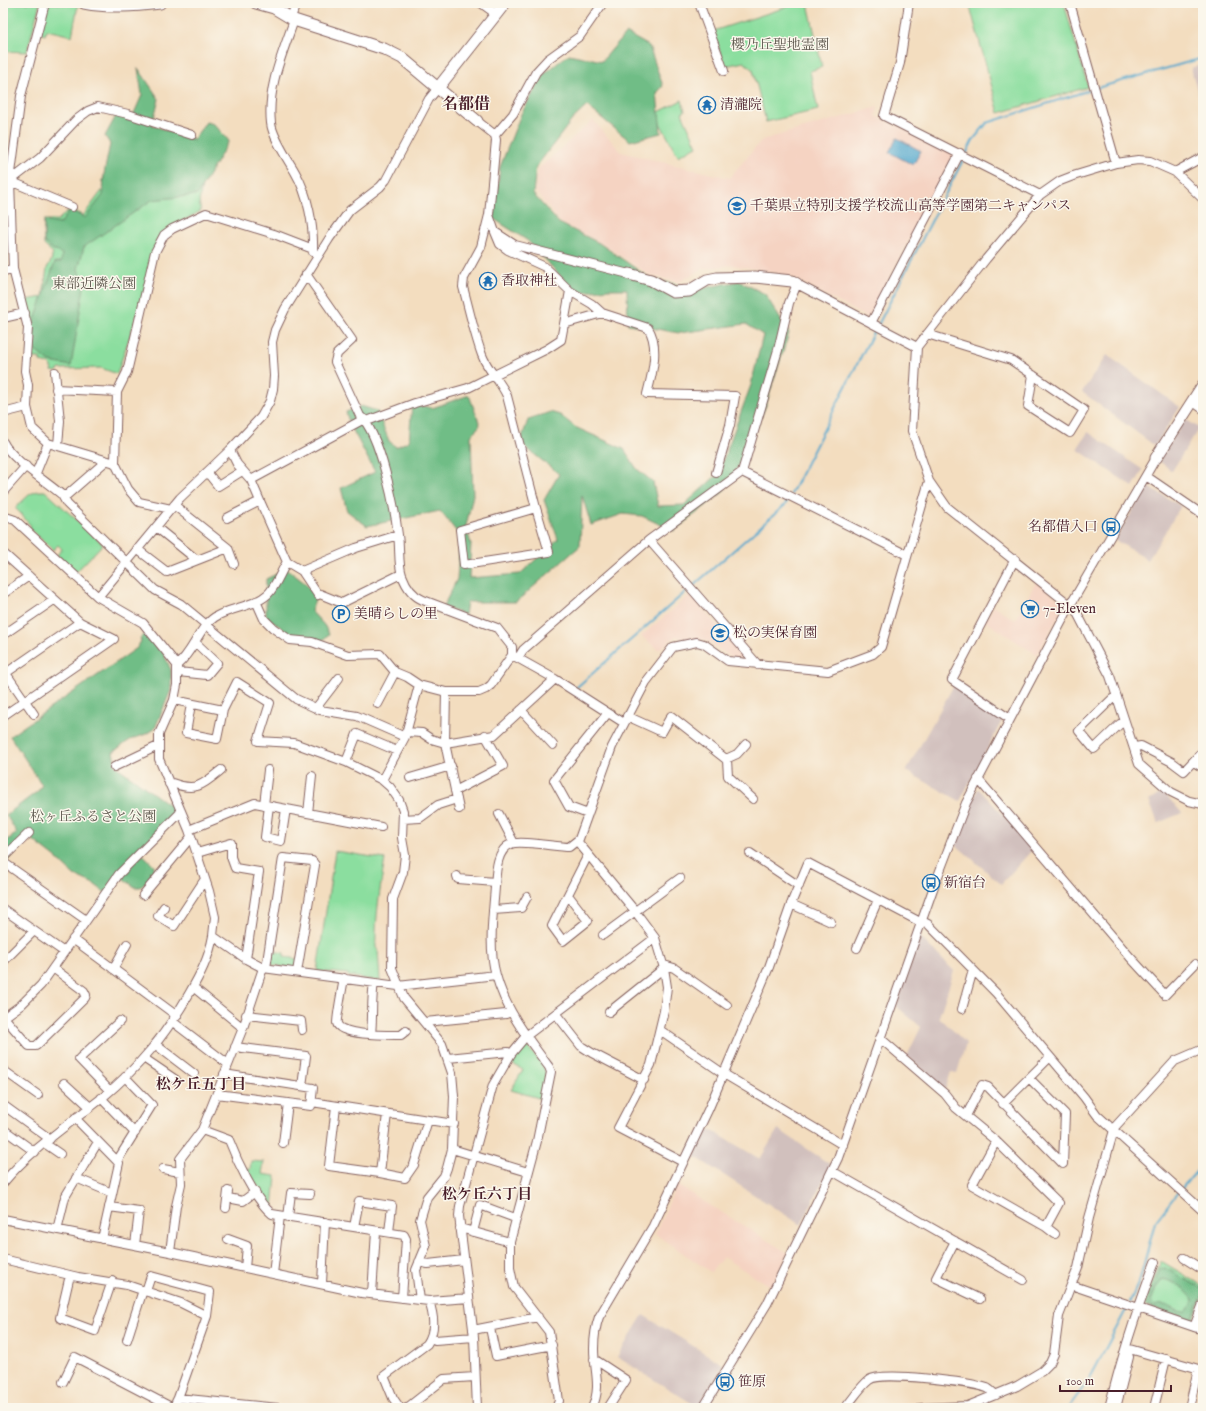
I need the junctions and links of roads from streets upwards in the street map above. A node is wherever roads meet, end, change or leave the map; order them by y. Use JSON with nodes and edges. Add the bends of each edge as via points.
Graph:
{"nodes":[{"id":1,"x":45,"y":3,"type":"edge"},
{"id":2,"x":84,"y":3,"type":"edge"},
{"id":3,"x":160,"y":3,"type":"edge"},
{"id":4,"x":256,"y":3,"type":"edge"},
{"id":5,"x":296,"y":3,"type":"edge"},
{"id":6,"x":481,"y":3,"type":"edge"},
{"id":7,"x":505,"y":3,"type":"edge"},
{"id":8,"x":603,"y":3,"type":"edge"},
{"id":9,"x":699,"y":3,"type":"edge"},
{"id":10,"x":909,"y":3,"type":"edge"},
{"id":11,"x":1070,"y":3,"type":"edge"},
{"id":12,"x":496,"y":14,"type":"junction"},
{"id":13,"x":293,"y":19,"type":"junction"},
{"id":14,"x":724,"y":71,"type":"dead end"},
{"id":15,"x":438,"y":88,"type":"junction"},
{"id":16,"x":477,"y":121,"type":"joint"},
{"id":17,"x":192,"y":135,"type":"dead end"},
{"id":18,"x":495,"y":135,"type":"junction"},
{"id":19,"x":965,"y":156,"type":"junction"},
{"id":20,"x":1203,"y":157,"type":"edge"},
{"id":21,"x":1116,"y":163,"type":"junction"},
{"id":22,"x":1175,"y":172,"type":"junction"},
{"id":23,"x":10,"y":180,"type":"junction"},
{"id":24,"x":6,"y":192,"type":"edge"},
{"id":25,"x":1040,"y":195,"type":"junction"},
{"id":26,"x":1203,"y":199,"type":"edge"},
{"id":27,"x":72,"y":207,"type":"dead end"},
{"id":28,"x":489,"y":215,"type":"junction"},
{"id":29,"x":3,"y":232,"type":"edge"},
{"id":30,"x":12,"y":232,"type":"junction"},
{"id":31,"x":495,"y":232,"type":"junction"},
{"id":32,"x":313,"y":249,"type":"junction"},
{"id":33,"x":312,"y":265,"type":"junction"},
{"id":34,"x":13,"y":269,"type":"junction"},
{"id":35,"x":3,"y":271,"type":"edge"},
{"id":36,"x":306,"y":274,"type":"junction"},
{"id":37,"x":629,"y":274,"type":"joint"},
{"id":38,"x":797,"y":284,"type":"junction"},
{"id":39,"x":570,"y":291,"type":"junction"},
{"id":40,"x":25,"y":313,"type":"junction"},
{"id":41,"x":602,"y":313,"type":"junction"},
{"id":42,"x":3,"y":318,"type":"edge"},
{"id":43,"x":564,"y":324,"type":"junction"},
{"id":44,"x":875,"y":326,"type":"junction"},
{"id":45,"x":927,"y":334,"type":"junction"},
{"id":46,"x":917,"y":347,"type":"junction"},
{"id":47,"x":54,"y":372,"type":"dead end"},
{"id":48,"x":495,"y":374,"type":"junction"},
{"id":49,"x":1033,"y":375,"type":"junction"},
{"id":50,"x":1203,"y":385,"type":"edge"},
{"id":51,"x":56,"y":389,"type":"junction"},
{"id":52,"x":117,"y":392,"type":"junction"},
{"id":53,"x":1192,"y":401,"type":"junction"},
{"id":54,"x":27,"y":407,"type":"junction"},
{"id":55,"x":1203,"y":409,"type":"edge"},
{"id":56,"x":3,"y":413,"type":"edge"},
{"id":57,"x":365,"y":420,"type":"junction"},
{"id":58,"x":3,"y":443,"type":"edge"},
{"id":59,"x":48,"y":443,"type":"junction"},
{"id":60,"x":58,"y":445,"type":"junction"},
{"id":61,"x":230,"y":450,"type":"junction"},
{"id":62,"x":1156,"y":458,"type":"joint"},
{"id":63,"x":106,"y":461,"type":"junction"},
{"id":64,"x":115,"y":463,"type":"junction"},
{"id":65,"x":26,"y":466,"type":"junction"},
{"id":66,"x":242,"y":471,"type":"junction"},
{"id":67,"x":206,"y":472,"type":"junction"},
{"id":68,"x":742,"y":472,"type":"junction"},
{"id":69,"x":36,"y":473,"type":"junction"},
{"id":70,"x":716,"y":473,"type":"dead end"},
{"id":71,"x":1146,"y":476,"type":"junction"},
{"id":72,"x":251,"y":480,"type":"junction"},
{"id":73,"x":929,"y":481,"type":"junction"},
{"id":74,"x":3,"y":492,"type":"edge"},
{"id":75,"x":62,"y":495,"type":"junction"},
{"id":76,"x":260,"y":501,"type":"junction"},
{"id":77,"x":173,"y":507,"type":"junction"},
{"id":78,"x":536,"y":508,"type":"junction"},
{"id":79,"x":1203,"y":515,"type":"edge"},
{"id":80,"x":3,"y":516,"type":"edge"},
{"id":81,"x":226,"y":518,"type":"dead end"},
{"id":82,"x":156,"y":527,"type":"junction"},
{"id":83,"x":398,"y":535,"type":"junction"},
{"id":84,"x":649,"y":540,"type":"junction"},
{"id":85,"x":228,"y":548,"type":"junction"},
{"id":86,"x":137,"y":549,"type":"junction"},
{"id":87,"x":3,"y":553,"type":"edge"},
{"id":88,"x":907,"y":555,"type":"junction"},
{"id":89,"x":1015,"y":559,"type":"junction"},
{"id":90,"x":197,"y":560,"type":"junction"},
{"id":91,"x":126,"y":562,"type":"junction"},
{"id":92,"x":287,"y":562,"type":"junction"},
{"id":93,"x":234,"y":564,"type":"dead end"},
{"id":94,"x":302,"y":571,"type":"junction"},
{"id":95,"x":401,"y":574,"type":"junction"},
{"id":96,"x":29,"y":576,"type":"junction"},
{"id":97,"x":3,"y":594,"type":"edge"},
{"id":98,"x":98,"y":597,"type":"junction"},
{"id":99,"x":54,"y":600,"type":"junction"},
{"id":100,"x":256,"y":601,"type":"junction"},
{"id":101,"x":1071,"y":604,"type":"junction"},
{"id":102,"x":80,"y":622,"type":"junction"},
{"id":103,"x":206,"y":625,"type":"junction"},
{"id":104,"x":3,"y":635,"type":"edge"},
{"id":105,"x":195,"y":642,"type":"junction"},
{"id":106,"x":515,"y":657,"type":"junction"},
{"id":107,"x":758,"y":665,"type":"junction"},
{"id":108,"x":177,"y":668,"type":"junction"},
{"id":109,"x":4,"y":672,"type":"edge"},
{"id":110,"x":395,"y":672,"type":"junction"},
{"id":111,"x":339,"y":678,"type":"dead end"},
{"id":112,"x":555,"y":679,"type":"junction"},
{"id":113,"x":419,"y":685,"type":"junction"},
{"id":114,"x":446,"y":692,"type":"junction"},
{"id":115,"x":1117,"y":698,"type":"junction"},
{"id":116,"x":174,"y":700,"type":"junction"},
{"id":117,"x":25,"y":701,"type":"junction"},
{"id":118,"x":191,"y":704,"type":"junction"},
{"id":119,"x":378,"y":704,"type":"dead end"},
{"id":120,"x":316,"y":708,"type":"junction"},
{"id":121,"x":222,"y":710,"type":"junction"},
{"id":122,"x":521,"y":710,"type":"junction"},
{"id":123,"x":34,"y":714,"type":"dead end"},
{"id":124,"x":607,"y":714,"type":"junction"},
{"id":125,"x":3,"y":716,"type":"edge"},
{"id":126,"x":1010,"y":719,"type":"junction"},
{"id":127,"x":625,"y":720,"type":"junction"},
{"id":128,"x":1125,"y":722,"type":"junction"},
{"id":129,"x":405,"y":734,"type":"junction"},
{"id":130,"x":485,"y":736,"type":"junction"},
{"id":131,"x":445,"y":743,"type":"junction"},
{"id":132,"x":746,"y":744,"type":"dead end"},
{"id":133,"x":553,"y":745,"type":"dead end"},
{"id":134,"x":158,"y":746,"type":"junction"},
{"id":135,"x":1135,"y":748,"type":"junction"},
{"id":136,"x":397,"y":751,"type":"junction"},
{"id":137,"x":1203,"y":751,"type":"edge"},
{"id":138,"x":726,"y":759,"type":"junction"},
{"id":139,"x":346,"y":762,"type":"junction"},
{"id":140,"x":1194,"y":762,"type":"junction"},
{"id":141,"x":114,"y":766,"type":"dead end"},
{"id":142,"x":451,"y":766,"type":"junction"},
{"id":143,"x":1203,"y":768,"type":"edge"},
{"id":144,"x":221,"y":770,"type":"dead end"},
{"id":145,"x":268,"y":770,"type":"dead end"},
{"id":146,"x":312,"y":776,"type":"dead end"},
{"id":147,"x":410,"y":778,"type":"dead end"},
{"id":148,"x":978,"y":779,"type":"junction"},
{"id":149,"x":382,"y":780,"type":"junction"},
{"id":150,"x":169,"y":784,"type":"junction"},
{"id":151,"x":456,"y":795,"type":"junction"},
{"id":152,"x":753,"y":799,"type":"dead end"},
{"id":153,"x":1203,"y":804,"type":"edge"},
{"id":154,"x":266,"y":805,"type":"junction"},
{"id":155,"x":286,"y":809,"type":"junction"},
{"id":156,"x":459,"y":809,"type":"dead end"},
{"id":157,"x":181,"y":812,"type":"junction"},
{"id":158,"x":308,"y":813,"type":"junction"},
{"id":159,"x":499,"y":814,"type":"dead end"},
{"id":160,"x":588,"y":814,"type":"junction"},
{"id":161,"x":403,"y":819,"type":"junction"},
{"id":162,"x":381,"y":827,"type":"dead end"},
{"id":163,"x":29,"y":833,"type":"dead end"},
{"id":164,"x":190,"y":834,"type":"junction"},
{"id":165,"x":577,"y":841,"type":"junction"},
{"id":166,"x":514,"y":843,"type":"junction"},
{"id":167,"x":197,"y":853,"type":"junction"},
{"id":168,"x":750,"y":853,"type":"dead end"},
{"id":169,"x":588,"y":855,"type":"junction"},
{"id":170,"x":3,"y":858,"type":"edge"},
{"id":171,"x":3,"y":862,"type":"edge"},
{"id":172,"x":457,"y":876,"type":"dead end"},
{"id":173,"x":680,"y":878,"type":"dead end"},
{"id":174,"x":205,"y":879,"type":"junction"},
{"id":175,"x":495,"y":882,"type":"junction"},
{"id":176,"x":799,"y":886,"type":"junction"},
{"id":177,"x":143,"y":895,"type":"dead end"},
{"id":178,"x":568,"y":895,"type":"junction"},
{"id":179,"x":526,"y":896,"type":"dead end"},
{"id":180,"x":878,"y":900,"type":"junction"},
{"id":181,"x":791,"y":904,"type":"junction"},
{"id":182,"x":164,"y":907,"type":"dead end"},
{"id":183,"x":3,"y":909,"type":"edge"},
{"id":184,"x":493,"y":910,"type":"junction"},
{"id":185,"x":635,"y":912,"type":"junction"},
{"id":186,"x":86,"y":920,"type":"junction"},
{"id":187,"x":831,"y":922,"type":"dead end"},
{"id":188,"x":922,"y":922,"type":"junction"},
{"id":189,"x":34,"y":931,"type":"junction"},
{"id":190,"x":603,"y":935,"type":"dead end"},
{"id":191,"x":213,"y":936,"type":"junction"},
{"id":192,"x":655,"y":938,"type":"junction"},
{"id":193,"x":73,"y":939,"type":"junction"},
{"id":194,"x":127,"y":944,"type":"dead end"},
{"id":195,"x":857,"y":948,"type":"dead end"},
{"id":196,"x":64,"y":952,"type":"junction"},
{"id":197,"x":246,"y":959,"type":"junction"},
{"id":198,"x":3,"y":962,"type":"edge"},
{"id":199,"x":1195,"y":964,"type":"dead end"},
{"id":200,"x":664,"y":967,"type":"junction"},
{"id":201,"x":53,"y":968,"type":"junction"},
{"id":202,"x":264,"y":968,"type":"junction"},
{"id":203,"x":113,"y":969,"type":"junction"},
{"id":204,"x":973,"y":970,"type":"junction"},
{"id":205,"x":297,"y":972,"type":"junction"},
{"id":206,"x":496,"y":975,"type":"junction"},
{"id":207,"x":344,"y":978,"type":"junction"},
{"id":208,"x":374,"y":983,"type":"junction"},
{"id":209,"x":398,"y":986,"type":"junction"},
{"id":210,"x":193,"y":987,"type":"junction"},
{"id":211,"x":727,"y":1005,"type":"dead end"},
{"id":212,"x":962,"y":1009,"type":"dead end"},
{"id":213,"x":511,"y":1011,"type":"junction"},
{"id":214,"x":609,"y":1012,"type":"dead end"},
{"id":215,"x":556,"y":1014,"type":"junction"},
{"id":216,"x":246,"y":1015,"type":"junction"},
{"id":217,"x":3,"y":1017,"type":"edge"},
{"id":218,"x":175,"y":1019,"type":"junction"},
{"id":219,"x":120,"y":1021,"type":"dead end"},
{"id":220,"x":425,"y":1022,"type":"junction"},
{"id":221,"x":242,"y":1028,"type":"junction"},
{"id":222,"x":302,"y":1030,"type":"dead end"},
{"id":223,"x":660,"y":1030,"type":"junction"},
{"id":224,"x":406,"y":1031,"type":"dead end"},
{"id":225,"x":371,"y":1034,"type":"junction"},
{"id":226,"x":526,"y":1036,"type":"junction"},
{"id":227,"x":880,"y":1038,"type":"junction"},
{"id":228,"x":156,"y":1045,"type":"junction"},
{"id":229,"x":235,"y":1047,"type":"junction"},
{"id":230,"x":1203,"y":1048,"type":"edge"},
{"id":231,"x":512,"y":1054,"type":"junction"},
{"id":232,"x":1050,"y":1057,"type":"junction"},
{"id":233,"x":448,"y":1058,"type":"junction"},
{"id":234,"x":145,"y":1059,"type":"junction"},
{"id":235,"x":228,"y":1064,"type":"junction"},
{"id":236,"x":3,"y":1070,"type":"edge"},
{"id":237,"x":194,"y":1074,"type":"dead end"},
{"id":238,"x":224,"y":1074,"type":"junction"},
{"id":239,"x":724,"y":1074,"type":"junction"},
{"id":240,"x":125,"y":1077,"type":"junction"},
{"id":241,"x":1029,"y":1078,"type":"junction"},
{"id":242,"x":176,"y":1080,"type":"dead end"},
{"id":243,"x":644,"y":1080,"type":"junction"},
{"id":244,"x":64,"y":1083,"type":"dead end"},
{"id":245,"x":302,"y":1086,"type":"junction"},
{"id":246,"x":110,"y":1091,"type":"junction"},
{"id":247,"x":217,"y":1094,"type":"junction"},
{"id":248,"x":38,"y":1095,"type":"dead end"},
{"id":249,"x":101,"y":1098,"type":"junction"},
{"id":250,"x":312,"y":1102,"type":"junction"},
{"id":251,"x":288,"y":1103,"type":"junction"},
{"id":252,"x":1003,"y":1104,"type":"junction"},
{"id":253,"x":3,"y":1105,"type":"edge"},
{"id":254,"x":336,"y":1106,"type":"junction"},
{"id":255,"x":90,"y":1107,"type":"junction"},
{"id":256,"x":387,"y":1114,"type":"junction"},
{"id":257,"x":966,"y":1116,"type":"junction"},
{"id":258,"x":75,"y":1118,"type":"junction"},
{"id":259,"x":428,"y":1120,"type":"junction"},
{"id":260,"x":454,"y":1124,"type":"junction"},
{"id":261,"x":3,"y":1129,"type":"edge"},
{"id":262,"x":202,"y":1130,"type":"junction"},
{"id":263,"x":1114,"y":1130,"type":"junction"},
{"id":264,"x":135,"y":1132,"type":"junction"},
{"id":265,"x":47,"y":1141,"type":"junction"},
{"id":266,"x":996,"y":1141,"type":"junction"},
{"id":267,"x":98,"y":1142,"type":"junction"},
{"id":268,"x":283,"y":1143,"type":"dead end"},
{"id":269,"x":843,"y":1145,"type":"junction"},
{"id":270,"x":452,"y":1149,"type":"junction"},
{"id":271,"x":34,"y":1152,"type":"junction"},
{"id":272,"x":60,"y":1154,"type":"dead end"},
{"id":273,"x":473,"y":1155,"type":"junction"},
{"id":274,"x":117,"y":1161,"type":"junction"},
{"id":275,"x":683,"y":1162,"type":"junction"},
{"id":276,"x":163,"y":1169,"type":"dead end"},
{"id":277,"x":832,"y":1171,"type":"junction"},
{"id":278,"x":180,"y":1172,"type":"junction"},
{"id":279,"x":528,"y":1172,"type":"junction"},
{"id":280,"x":380,"y":1173,"type":"junction"},
{"id":281,"x":76,"y":1178,"type":"junction"},
{"id":282,"x":3,"y":1183,"type":"edge"},
{"id":283,"x":255,"y":1192,"type":"junction"},
{"id":284,"x":112,"y":1193,"type":"junction"},
{"id":285,"x":310,"y":1194,"type":"dead end"},
{"id":286,"x":109,"y":1206,"type":"junction"},
{"id":287,"x":226,"y":1208,"type":"dead end"},
{"id":288,"x":1203,"y":1211,"type":"edge"},
{"id":289,"x":284,"y":1216,"type":"junction"},
{"id":290,"x":515,"y":1218,"type":"junction"},
{"id":291,"x":3,"y":1219,"type":"edge"},
{"id":292,"x":325,"y":1222,"type":"junction"},
{"id":293,"x":354,"y":1227,"type":"junction"},
{"id":294,"x":1046,"y":1227,"type":"junction"},
{"id":295,"x":460,"y":1228,"type":"junction"},
{"id":296,"x":57,"y":1230,"type":"junction"},
{"id":297,"x":376,"y":1231,"type":"junction"},
{"id":298,"x":389,"y":1232,"type":"junction"},
{"id":299,"x":473,"y":1232,"type":"junction"},
{"id":300,"x":1055,"y":1234,"type":"dead end"},
{"id":301,"x":102,"y":1239,"type":"junction"},
{"id":302,"x":228,"y":1239,"type":"dead end"},
{"id":303,"x":510,"y":1242,"type":"junction"},
{"id":304,"x":955,"y":1242,"type":"junction"},
{"id":305,"x":135,"y":1245,"type":"junction"},
{"id":306,"x":170,"y":1252,"type":"junction"},
{"id":307,"x":1184,"y":1258,"type":"dead end"},
{"id":308,"x":3,"y":1259,"type":"edge"},
{"id":309,"x":464,"y":1260,"type":"junction"},
{"id":310,"x":419,"y":1262,"type":"junction"},
{"id":311,"x":1155,"y":1262,"type":"dead end"},
{"id":312,"x":245,"y":1268,"type":"junction"},
{"id":313,"x":1203,"y":1270,"type":"edge"},
{"id":314,"x":273,"y":1274,"type":"junction"},
{"id":315,"x":70,"y":1275,"type":"junction"},
{"id":316,"x":1023,"y":1280,"type":"dead end"},
{"id":317,"x":112,"y":1281,"type":"junction"},
{"id":318,"x":322,"y":1284,"type":"junction"},
{"id":319,"x":1071,"y":1285,"type":"junction"},
{"id":320,"x":144,"y":1290,"type":"junction"},
{"id":321,"x":372,"y":1294,"type":"junction"},
{"id":322,"x":402,"y":1298,"type":"junction"},
{"id":323,"x":469,"y":1298,"type":"junction"},
{"id":324,"x":980,"y":1299,"type":"dead end"},
{"id":325,"x":424,"y":1300,"type":"junction"},
{"id":326,"x":1203,"y":1304,"type":"edge"},
{"id":327,"x":1137,"y":1308,"type":"junction"},
{"id":328,"x":207,"y":1316,"type":"junction"},
{"id":329,"x":538,"y":1317,"type":"junction"},
{"id":330,"x":1194,"y":1327,"type":"junction"},
{"id":331,"x":490,"y":1328,"type":"junction"},
{"id":332,"x":1203,"y":1330,"type":"edge"},
{"id":333,"x":473,"y":1334,"type":"junction"},
{"id":334,"x":431,"y":1338,"type":"junction"},
{"id":335,"x":127,"y":1340,"type":"dead end"},
{"id":336,"x":552,"y":1345,"type":"junction"},
{"id":337,"x":1126,"y":1348,"type":"junction"},
{"id":338,"x":594,"y":1359,"type":"junction"},
{"id":339,"x":1166,"y":1359,"type":"junction"},
{"id":340,"x":1201,"y":1370,"type":"edge"},
{"id":341,"x":475,"y":1376,"type":"junction"},
{"id":342,"x":63,"y":1382,"type":"dead end"},
{"id":343,"x":996,"y":1395,"type":"junction"},
{"id":344,"x":178,"y":1398,"type":"junction"},
{"id":345,"x":218,"y":1404,"type":"edge"},
{"id":346,"x":254,"y":1406,"type":"edge"},
{"id":347,"x":936,"y":1407,"type":"edge"},
{"id":348,"x":173,"y":1408,"type":"edge"},
{"id":349,"x":278,"y":1408,"type":"edge"},
{"id":350,"x":400,"y":1408,"type":"edge"},
{"id":351,"x":407,"y":1408,"type":"edge"},
{"id":352,"x":477,"y":1408,"type":"edge"},
{"id":353,"x":556,"y":1408,"type":"edge"},
{"id":354,"x":592,"y":1408,"type":"edge"},
{"id":355,"x":608,"y":1408,"type":"edge"},
{"id":356,"x":703,"y":1408,"type":"edge"},
{"id":357,"x":845,"y":1408,"type":"edge"},
{"id":358,"x":920,"y":1408,"type":"edge"},
{"id":359,"x":1109,"y":1408,"type":"edge"},
{"id":360,"x":1116,"y":1408,"type":"edge"},
{"id":361,"x":1154,"y":1408,"type":"edge"},
{"id":362,"x":1189,"y":1408,"type":"edge"}],
"edges":[{"from":1,"to":23,"type":"street","via":[[21,96]]},
{"from":2,"to":3,"type":"street","via":[[124,7]]},
{"from":4,"to":13,"type":"street","via":[[274,8]]},
{"from":5,"to":13,"type":"street"},
{"from":6,"to":12,"type":"street"},
{"from":7,"to":12,"type":"street"},
{"from":8,"to":18,"type":"street","via":[[580,36],[548,59],[536,72],[513,114]]},
{"from":9,"to":14,"type":"street"},
{"from":10,"to":19,"type":"street","via":[[900,63],[884,116]]},
{"from":11,"to":21,"type":"street"},
{"from":12,"to":15,"type":"street"},
{"from":13,"to":15,"type":"street","via":[[384,49],[402,58]]},
{"from":13,"to":32,"type":"street","via":[[276,69],[270,124],[305,196]]},
{"from":15,"to":16,"type":"street"},
{"from":15,"to":33,"type":"street","via":[[429,99],[386,180],[350,210]]},
{"from":16,"to":18,"type":"street"},
{"from":17,"to":23,"type":"street","via":[[98,107],[76,120],[40,158]]},
{"from":18,"to":28,"type":"street"},
{"from":19,"to":25,"type":"street"},
{"from":19,"to":44,"type":"street"},
{"from":20,"to":22,"type":"street"},
{"from":21,"to":22,"type":"street","via":[[1150,161]]},
{"from":21,"to":25,"type":"street","via":[[1060,181]]},
{"from":22,"to":26,"type":"street"},
{"from":23,"to":24,"type":"street"},
{"from":23,"to":27,"type":"street"},
{"from":24,"to":30,"type":"street"},
{"from":25,"to":45,"type":"street"},
{"from":28,"to":31,"type":"street"},
{"from":28,"to":48,"type":"street","via":[[480,247],[464,278],[463,287],[482,355],[491,372]]},
{"from":29,"to":30,"type":"street"},
{"from":30,"to":34,"type":"street"},
{"from":31,"to":37,"type":"street","via":[[515,245]]},
{"from":31,"to":39,"type":"street","via":[[500,244],[545,267]]},
{"from":32,"to":33,"type":"street"},
{"from":32,"to":52,"type":"street","via":[[206,213],[172,229],[164,235],[155,252],[127,372]]},
{"from":33,"to":36,"type":"street"},
{"from":34,"to":35,"type":"street"},
{"from":34,"to":40,"type":"street"},
{"from":36,"to":57,"type":"street","via":[[352,340],[337,354],[335,362],[360,416]]},
{"from":36,"to":61,"type":"street","via":[[274,330],[274,376],[270,401],[261,417]]},
{"from":37,"to":38,"type":"street","via":[[651,280],[673,292],[689,291],[707,280],[723,277],[761,277]]},
{"from":38,"to":44,"type":"street"},
{"from":38,"to":68,"type":"street","via":[[789,303]]},
{"from":39,"to":41,"type":"street"},
{"from":39,"to":43,"type":"street"},
{"from":40,"to":42,"type":"street"},
{"from":40,"to":54,"type":"street","via":[[28,336],[25,371],[28,385]]},
{"from":41,"to":43,"type":"street"},
{"from":41,"to":70,"type":"street","via":[[645,326],[651,332],[654,340],[653,357],[647,394],[735,396],[730,425]]},
{"from":43,"to":48,"type":"street","via":[[561,340]]},
{"from":44,"to":46,"type":"street"},
{"from":45,"to":46,"type":"street"},
{"from":45,"to":49,"type":"street","via":[[1011,360]]},
{"from":46,"to":73,"type":"street","via":[[912,431]]},
{"from":47,"to":51,"type":"street"},
{"from":48,"to":57,"type":"street","via":[[488,380],[468,388]]},
{"from":48,"to":78,"type":"street","via":[[507,396]]},
{"from":49,"to":49,"type":"street","via":[[1084,410],[1070,432],[1028,406]]},
{"from":50,"to":53,"type":"street"},
{"from":51,"to":52,"type":"street"},
{"from":51,"to":60,"type":"street","via":[[60,421]]},
{"from":52,"to":64,"type":"street"},
{"from":53,"to":55,"type":"street"},
{"from":53,"to":62,"type":"street"},
{"from":54,"to":56,"type":"street"},
{"from":54,"to":59,"type":"street","via":[[32,428]]},
{"from":57,"to":72,"type":"street"},
{"from":57,"to":83,"type":"street","via":[[384,464]]},
{"from":58,"to":65,"type":"street"},
{"from":59,"to":60,"type":"street"},
{"from":59,"to":69,"type":"street"},
{"from":60,"to":63,"type":"street"},
{"from":61,"to":66,"type":"street"},
{"from":61,"to":67,"type":"street"},
{"from":62,"to":71,"type":"street"},
{"from":63,"to":64,"type":"street"},
{"from":63,"to":75,"type":"street","via":[[67,495]]},
{"from":64,"to":77,"type":"street","via":[[128,489],[139,502]]},
{"from":65,"to":69,"type":"street"},
{"from":65,"to":74,"type":"street"},
{"from":66,"to":67,"type":"street","via":[[218,486]]},
{"from":66,"to":72,"type":"street"},
{"from":67,"to":77,"type":"street"},
{"from":68,"to":84,"type":"street"},
{"from":68,"to":88,"type":"street"},
{"from":69,"to":75,"type":"street"},
{"from":71,"to":79,"type":"street"},
{"from":71,"to":101,"type":"street"},
{"from":72,"to":76,"type":"street"},
{"from":73,"to":88,"type":"street"},
{"from":73,"to":89,"type":"street","via":[[947,508]]},
{"from":75,"to":91,"type":"street","via":[[67,504]]},
{"from":76,"to":81,"type":"street"},
{"from":76,"to":92,"type":"street"},
{"from":77,"to":82,"type":"street"},
{"from":77,"to":85,"type":"street"},
{"from":78,"to":78,"type":"street","via":[[460,530],[464,565],[549,552]]},
{"from":80,"to":98,"type":"street","via":[[15,520]]},
{"from":82,"to":86,"type":"street"},
{"from":82,"to":90,"type":"street"},
{"from":83,"to":94,"type":"street","via":[[356,548]]},
{"from":83,"to":95,"type":"street"},
{"from":84,"to":106,"type":"street"},
{"from":84,"to":107,"type":"street"},
{"from":85,"to":90,"type":"street"},
{"from":85,"to":93,"type":"street"},
{"from":86,"to":90,"type":"street","via":[[167,572]]},
{"from":86,"to":91,"type":"street"},
{"from":87,"to":96,"type":"street"},
{"from":88,"to":107,"type":"street","via":[[883,644],[873,654],[828,672]]},
{"from":89,"to":101,"type":"street"},
{"from":89,"to":126,"type":"street","via":[[952,680]]},
{"from":91,"to":98,"type":"street"},
{"from":91,"to":103,"type":"street","via":[[155,590],[181,604]]},
{"from":92,"to":94,"type":"street"},
{"from":92,"to":100,"type":"street","via":[[268,594]]},
{"from":94,"to":95,"type":"street","via":[[318,595],[342,603]]},
{"from":95,"to":106,"type":"street","via":[[416,597],[497,628],[512,647]]},
{"from":96,"to":97,"type":"street"},
{"from":96,"to":99,"type":"street"},
{"from":98,"to":108,"type":"street","via":[[143,623]]},
{"from":99,"to":102,"type":"street"},
{"from":99,"to":104,"type":"street"},
{"from":100,"to":103,"type":"street","via":[[215,617]]},
{"from":100,"to":110,"type":"street","via":[[264,619],[290,640],[312,642],[348,655],[380,654]]},
{"from":101,"to":115,"type":"street","via":[[1102,658]]},
{"from":101,"to":126,"type":"street"},
{"from":102,"to":109,"type":"street"},
{"from":102,"to":117,"type":"street","via":[[114,639]]},
{"from":103,"to":105,"type":"street"},
{"from":103,"to":120,"type":"street","via":[[296,699]]},
{"from":105,"to":108,"type":"street"},
{"from":105,"to":108,"type":"street","via":[[217,663],[207,674]]},
{"from":106,"to":112,"type":"street"},
{"from":106,"to":114,"type":"street","via":[[486,689],[479,692]]},
{"from":107,"to":127,"type":"street","via":[[728,661],[697,642],[673,647],[646,682]]},
{"from":108,"to":116,"type":"street"},
{"from":109,"to":117,"type":"street"},
{"from":110,"to":113,"type":"street"},
{"from":110,"to":119,"type":"street"},
{"from":111,"to":120,"type":"street"},
{"from":112,"to":122,"type":"street"},
{"from":112,"to":124,"type":"street"},
{"from":113,"to":114,"type":"street"},
{"from":113,"to":129,"type":"street"},
{"from":114,"to":131,"type":"street"},
{"from":115,"to":128,"type":"street"},
{"from":115,"to":128,"type":"street","via":[[1112,699],[1079,731],[1094,749]]},
{"from":116,"to":118,"type":"street"},
{"from":116,"to":134,"type":"street","via":[[159,734]]},
{"from":117,"to":123,"type":"street"},
{"from":117,"to":125,"type":"street"},
{"from":118,"to":121,"type":"street"},
{"from":118,"to":121,"type":"street","via":[[186,734],[217,739]]},
{"from":120,"to":129,"type":"street","via":[[357,716]]},
{"from":121,"to":139,"type":"street","via":[[237,682],[270,703],[258,741],[294,743]]},
{"from":122,"to":130,"type":"street","via":[[494,735]]},
{"from":122,"to":133,"type":"street"},
{"from":124,"to":127,"type":"street"},
{"from":124,"to":160,"type":"street","via":[[554,780],[569,807]]},
{"from":126,"to":148,"type":"street"},
{"from":127,"to":138,"type":"street","via":[[662,732],[671,716]]},
{"from":127,"to":160,"type":"street","via":[[606,760]]},
{"from":128,"to":135,"type":"street"},
{"from":129,"to":131,"type":"street","via":[[422,733]]},
{"from":129,"to":136,"type":"street"},
{"from":130,"to":131,"type":"street"},
{"from":130,"to":151,"type":"street","via":[[503,766]]},
{"from":131,"to":142,"type":"street"},
{"from":132,"to":138,"type":"street","via":[[737,754]]},
{"from":134,"to":141,"type":"street"},
{"from":134,"to":150,"type":"street","via":[[159,759]]},
{"from":135,"to":140,"type":"street","via":[[1141,746],[1184,771]]},
{"from":135,"to":153,"type":"street","via":[[1142,768],[1179,796]]},
{"from":136,"to":139,"type":"street","via":[[357,734]]},
{"from":136,"to":149,"type":"street"},
{"from":137,"to":140,"type":"street"},
{"from":138,"to":152,"type":"street","via":[[728,776]]},
{"from":139,"to":149,"type":"street"},
{"from":140,"to":143,"type":"street"},
{"from":142,"to":147,"type":"street"},
{"from":142,"to":151,"type":"street"},
{"from":144,"to":150,"type":"street","via":[[200,786],[191,788]]},
{"from":145,"to":154,"type":"street"},
{"from":146,"to":158,"type":"street"},
{"from":148,"to":188,"type":"street","via":[[952,835]]},
{"from":148,"to":199,"type":"street","via":[[1165,995]]},
{"from":149,"to":161,"type":"street","via":[[399,800]]},
{"from":150,"to":157,"type":"street"},
{"from":151,"to":156,"type":"street"},
{"from":151,"to":161,"type":"street","via":[[438,804],[420,818]]},
{"from":154,"to":155,"type":"street"},
{"from":154,"to":155,"type":"street","via":[[265,837],[281,841]]},
{"from":154,"to":164,"type":"street","via":[[255,803]]},
{"from":155,"to":158,"type":"street"},
{"from":157,"to":164,"type":"street"},
{"from":157,"to":186,"type":"street","via":[[119,874]]},
{"from":158,"to":162,"type":"street"},
{"from":159,"to":166,"type":"street"},
{"from":160,"to":165,"type":"street","via":[[582,836]]},
{"from":161,"to":209,"type":"street","via":[[403,872],[392,906],[392,968]]},
{"from":163,"to":170,"type":"street"},
{"from":164,"to":167,"type":"street"},
{"from":164,"to":177,"type":"street"},
{"from":165,"to":166,"type":"street","via":[[569,847]]},
{"from":165,"to":169,"type":"street"},
{"from":166,"to":175,"type":"street","via":[[504,849],[500,856]]},
{"from":167,"to":174,"type":"street"},
{"from":167,"to":197,"type":"street","via":[[231,843],[235,868],[259,872]]},
{"from":168,"to":176,"type":"street"},
{"from":169,"to":178,"type":"street"},
{"from":169,"to":185,"type":"street"},
{"from":171,"to":186,"type":"street"},
{"from":172,"to":175,"type":"street"},
{"from":173,"to":185,"type":"street"},
{"from":174,"to":182,"type":"street","via":[[174,926],[158,916]]},
{"from":174,"to":191,"type":"street","via":[[215,917]]},
{"from":175,"to":184,"type":"street"},
{"from":176,"to":180,"type":"street","via":[[808,863]]},
{"from":176,"to":181,"type":"street"},
{"from":178,"to":178,"type":"street","via":[[552,926],[563,940],[588,921]]},
{"from":179,"to":184,"type":"street","via":[[521,908]]},
{"from":180,"to":188,"type":"street"},
{"from":180,"to":195,"type":"street"},
{"from":181,"to":187,"type":"street"},
{"from":181,"to":239,"type":"street","via":[[769,967]]},
{"from":183,"to":189,"type":"street"},
{"from":184,"to":206,"type":"street","via":[[492,936]]},
{"from":185,"to":190,"type":"street"},
{"from":185,"to":192,"type":"street"},
{"from":186,"to":193,"type":"street"},
{"from":188,"to":204,"type":"street","via":[[928,924]]},
{"from":188,"to":227,"type":"street"},
{"from":189,"to":196,"type":"street"},
{"from":189,"to":198,"type":"street"},
{"from":191,"to":197,"type":"street"},
{"from":191,"to":210,"type":"street","via":[[210,952]]},
{"from":192,"to":200,"type":"street"},
{"from":192,"to":215,"type":"street"},
{"from":193,"to":196,"type":"street"},
{"from":193,"to":203,"type":"street"},
{"from":194,"to":203,"type":"street"},
{"from":196,"to":201,"type":"street"},
{"from":197,"to":202,"type":"street"},
{"from":200,"to":211,"type":"street","via":[[674,968]]},
{"from":200,"to":214,"type":"street"},
{"from":200,"to":223,"type":"street","via":[[666,987]]},
{"from":201,"to":217,"type":"street","via":[[41,985],[21,1005]]},
{"from":201,"to":217,"type":"street","via":[[84,991],[85,998],[33,1047],[29,1046]]},
{"from":202,"to":205,"type":"street"},
{"from":202,"to":205,"type":"street","via":[[283,858],[312,861],[314,865]]},
{"from":202,"to":216,"type":"street"},
{"from":203,"to":218,"type":"street"},
{"from":204,"to":212,"type":"street"},
{"from":204,"to":232,"type":"street","via":[[1005,1003]]},
{"from":205,"to":207,"type":"street"},
{"from":206,"to":209,"type":"street"},
{"from":206,"to":213,"type":"street"},
{"from":207,"to":208,"type":"street"},
{"from":207,"to":225,"type":"street","via":[[337,1024],[346,1031]]},
{"from":208,"to":209,"type":"street"},
{"from":208,"to":225,"type":"street"},
{"from":209,"to":220,"type":"street","via":[[404,998]]},
{"from":210,"to":218,"type":"street"},
{"from":210,"to":221,"type":"street"},
{"from":213,"to":220,"type":"street","via":[[506,1014]]},
{"from":213,"to":226,"type":"street"},
{"from":215,"to":226,"type":"street"},
{"from":215,"to":243,"type":"street","via":[[581,1046]]},
{"from":216,"to":221,"type":"street"},
{"from":216,"to":222,"type":"street","via":[[301,1021]]},
{"from":218,"to":228,"type":"street"},
{"from":218,"to":235,"type":"street"},
{"from":219,"to":246,"type":"street","via":[[79,1059]]},
{"from":220,"to":233,"type":"street","via":[[442,1044]]},
{"from":221,"to":229,"type":"street"},
{"from":223,"to":239,"type":"street"},
{"from":223,"to":243,"type":"street","via":[[651,1065]]},
{"from":224,"to":225,"type":"street","via":[[401,1035]]},
{"from":226,"to":231,"type":"street"},
{"from":226,"to":279,"type":"street","via":[[551,1072]]},
{"from":227,"to":257,"type":"street","via":[[945,1094]]},
{"from":227,"to":269,"type":"street"},
{"from":228,"to":234,"type":"street"},
{"from":228,"to":237,"type":"street"},
{"from":229,"to":235,"type":"street"},
{"from":229,"to":245,"type":"street","via":[[306,1056]]},
{"from":230,"to":263,"type":"street","via":[[1175,1061]]},
{"from":231,"to":233,"type":"street","via":[[508,1052]]},
{"from":231,"to":273,"type":"street","via":[[493,1085]]},
{"from":232,"to":241,"type":"street"},
{"from":232,"to":263,"type":"street","via":[[1097,1115]]},
{"from":233,"to":260,"type":"street","via":[[452,1073]]},
{"from":234,"to":240,"type":"street"},
{"from":234,"to":242,"type":"street"},
{"from":235,"to":238,"type":"street"},
{"from":236,"to":248,"type":"street"},
{"from":238,"to":245,"type":"street"},
{"from":238,"to":247,"type":"street"},
{"from":239,"to":269,"type":"street"},
{"from":239,"to":275,"type":"street"},
{"from":240,"to":246,"type":"street"},
{"from":240,"to":264,"type":"street","via":[[152,1105]]},
{"from":241,"to":252,"type":"street"},
{"from":241,"to":252,"type":"street","via":[[1065,1114],[1062,1164]]},
{"from":243,"to":275,"type":"street","via":[[618,1128]]},
{"from":244,"to":255,"type":"street"},
{"from":245,"to":250,"type":"street","via":[[313,1088]]},
{"from":246,"to":249,"type":"street"},
{"from":247,"to":251,"type":"street"},
{"from":247,"to":262,"type":"street"},
{"from":249,"to":255,"type":"street"},
{"from":249,"to":264,"type":"street"},
{"from":250,"to":251,"type":"street","via":[[311,1106]]},
{"from":250,"to":254,"type":"street"},
{"from":251,"to":268,"type":"street"},
{"from":252,"to":257,"type":"street","via":[[988,1087],[982,1085]]},
{"from":253,"to":265,"type":"street"},
{"from":254,"to":256,"type":"street"},
{"from":254,"to":280,"type":"street","via":[[329,1166]]},
{"from":255,"to":258,"type":"street"},
{"from":256,"to":259,"type":"street"},
{"from":256,"to":280,"type":"street"},
{"from":257,"to":266,"type":"street"},
{"from":258,"to":265,"type":"street"},
{"from":258,"to":267,"type":"street"},
{"from":259,"to":260,"type":"street"},
{"from":259,"to":280,"type":"street","via":[[414,1165],[405,1178]]},
{"from":260,"to":270,"type":"street"},
{"from":261,"to":271,"type":"street"},
{"from":262,"to":278,"type":"street","via":[[180,1159]]},
{"from":262,"to":283,"type":"street","via":[[229,1140]]},
{"from":263,"to":288,"type":"street"},
{"from":263,"to":319,"type":"street","via":[[1078,1268]]},
{"from":264,"to":274,"type":"street"},
{"from":265,"to":271,"type":"street"},
{"from":265,"to":272,"type":"street"},
{"from":266,"to":294,"type":"street","via":[[1059,1203]]},
{"from":266,"to":294,"type":"street","via":[[972,1185]]},
{"from":267,"to":274,"type":"street"},
{"from":267,"to":281,"type":"street"},
{"from":269,"to":277,"type":"street"},
{"from":270,"to":273,"type":"street"},
{"from":270,"to":310,"type":"street","via":[[444,1176],[427,1197],[423,1207],[420,1220],[426,1246]]},
{"from":271,"to":282,"type":"street"},
{"from":273,"to":279,"type":"street"},
{"from":273,"to":295,"type":"street","via":[[460,1206]]},
{"from":274,"to":284,"type":"street","via":[[119,1163]]},
{"from":275,"to":338,"type":"street","via":[[653,1226],[602,1311],[595,1332]]},
{"from":276,"to":278,"type":"street"},
{"from":277,"to":304,"type":"street"},
{"from":277,"to":356,"type":"street","via":[[767,1304]]},
{"from":278,"to":306,"type":"street","via":[[182,1184],[176,1206]]},
{"from":279,"to":290,"type":"street"},
{"from":281,"to":284,"type":"street"},
{"from":281,"to":296,"type":"street","via":[[65,1197]]},
{"from":283,"to":287,"type":"street","via":[[243,1202],[228,1195]]},
{"from":283,"to":289,"type":"street","via":[[268,1211]]},
{"from":284,"to":286,"type":"street"},
{"from":285,"to":289,"type":"street","via":[[291,1193]]},
{"from":286,"to":301,"type":"street"},
{"from":286,"to":305,"type":"street","via":[[139,1211]]},
{"from":289,"to":292,"type":"street"},
{"from":289,"to":314,"type":"street"},
{"from":290,"to":299,"type":"street","via":[[480,1205]]},
{"from":290,"to":303,"type":"street"},
{"from":291,"to":296,"type":"street"},
{"from":292,"to":293,"type":"street"},
{"from":292,"to":318,"type":"street"},
{"from":293,"to":297,"type":"street"},
{"from":293,"to":298,"type":"street","via":[[359,1201],[392,1206]]},
{"from":294,"to":300,"type":"street"},
{"from":295,"to":299,"type":"street"},
{"from":295,"to":309,"type":"street"},
{"from":296,"to":301,"type":"street"},
{"from":297,"to":298,"type":"street"},
{"from":297,"to":321,"type":"street"},
{"from":298,"to":322,"type":"street","via":[[404,1235],[406,1239]]},
{"from":299,"to":303,"type":"street"},
{"from":301,"to":305,"type":"street"},
{"from":302,"to":312,"type":"street","via":[[247,1246]]},
{"from":303,"to":329,"type":"street","via":[[510,1268],[514,1287]]},
{"from":304,"to":316,"type":"street"},
{"from":304,"to":324,"type":"street","via":[[936,1278]]},
{"from":305,"to":306,"type":"street"},
{"from":306,"to":312,"type":"street"},
{"from":307,"to":313,"type":"street"},
{"from":308,"to":315,"type":"street"},
{"from":309,"to":310,"type":"street","via":[[428,1264]]},
{"from":309,"to":323,"type":"street"},
{"from":310,"to":325,"type":"street","via":[[416,1275]]},
{"from":311,"to":327,"type":"street"},
{"from":312,"to":314,"type":"street"},
{"from":314,"to":318,"type":"street"},
{"from":315,"to":317,"type":"street"},
{"from":315,"to":317,"type":"street","via":[[60,1318],[96,1331]]},
{"from":317,"to":320,"type":"street"},
{"from":318,"to":321,"type":"street"},
{"from":319,"to":327,"type":"street"},
{"from":319,"to":343,"type":"street","via":[[1059,1316],[1054,1354],[1050,1363],[1017,1386]]},
{"from":320,"to":328,"type":"street","via":[[181,1303]]},
{"from":320,"to":328,"type":"street","via":[[151,1276],[210,1292]]},
{"from":320,"to":335,"type":"street"},
{"from":321,"to":322,"type":"street"},
{"from":322,"to":325,"type":"street"},
{"from":323,"to":325,"type":"street"},
{"from":323,"to":333,"type":"street"},
{"from":325,"to":334,"type":"street","via":[[434,1319]]},
{"from":326,"to":330,"type":"street"},
{"from":327,"to":330,"type":"street"},
{"from":327,"to":337,"type":"street"},
{"from":328,"to":344,"type":"street"},
{"from":329,"to":331,"type":"street"},
{"from":329,"to":336,"type":"street","via":[[549,1332]]},
{"from":330,"to":332,"type":"street"},
{"from":331,"to":333,"type":"street"},
{"from":331,"to":336,"type":"street","via":[[496,1356]]},
{"from":333,"to":334,"type":"street","via":[[435,1340]]},
{"from":333,"to":341,"type":"street"},
{"from":334,"to":350,"type":"street","via":[[427,1344],[384,1376]]},
{"from":336,"to":353,"type":"street","via":[[559,1401]]},
{"from":337,"to":339,"type":"street"},
{"from":337,"to":359,"type":"street"},
{"from":337,"to":360,"type":"street","via":[[1129,1357]]},
{"from":338,"to":354,"type":"street","via":[[598,1386]]},
{"from":338,"to":355,"type":"street","via":[[626,1380]]},
{"from":339,"to":340,"type":"street"},
{"from":339,"to":361,"type":"street"},
{"from":340,"to":362,"type":"street"},
{"from":341,"to":351,"type":"street","via":[[444,1380]]},
{"from":341,"to":352,"type":"street"},
{"from":342,"to":348,"type":"street","via":[[75,1357]]},
{"from":343,"to":347,"type":"street","via":[[968,1406]]},
{"from":343,"to":357,"type":"street","via":[[988,1388],[960,1382],[888,1375],[870,1379]]},
{"from":344,"to":345,"type":"street"},
{"from":344,"to":348,"type":"street"},
{"from":345,"to":346,"type":"street"},
{"from":346,"to":349,"type":"street"},
{"from":347,"to":358,"type":"street"}]}
